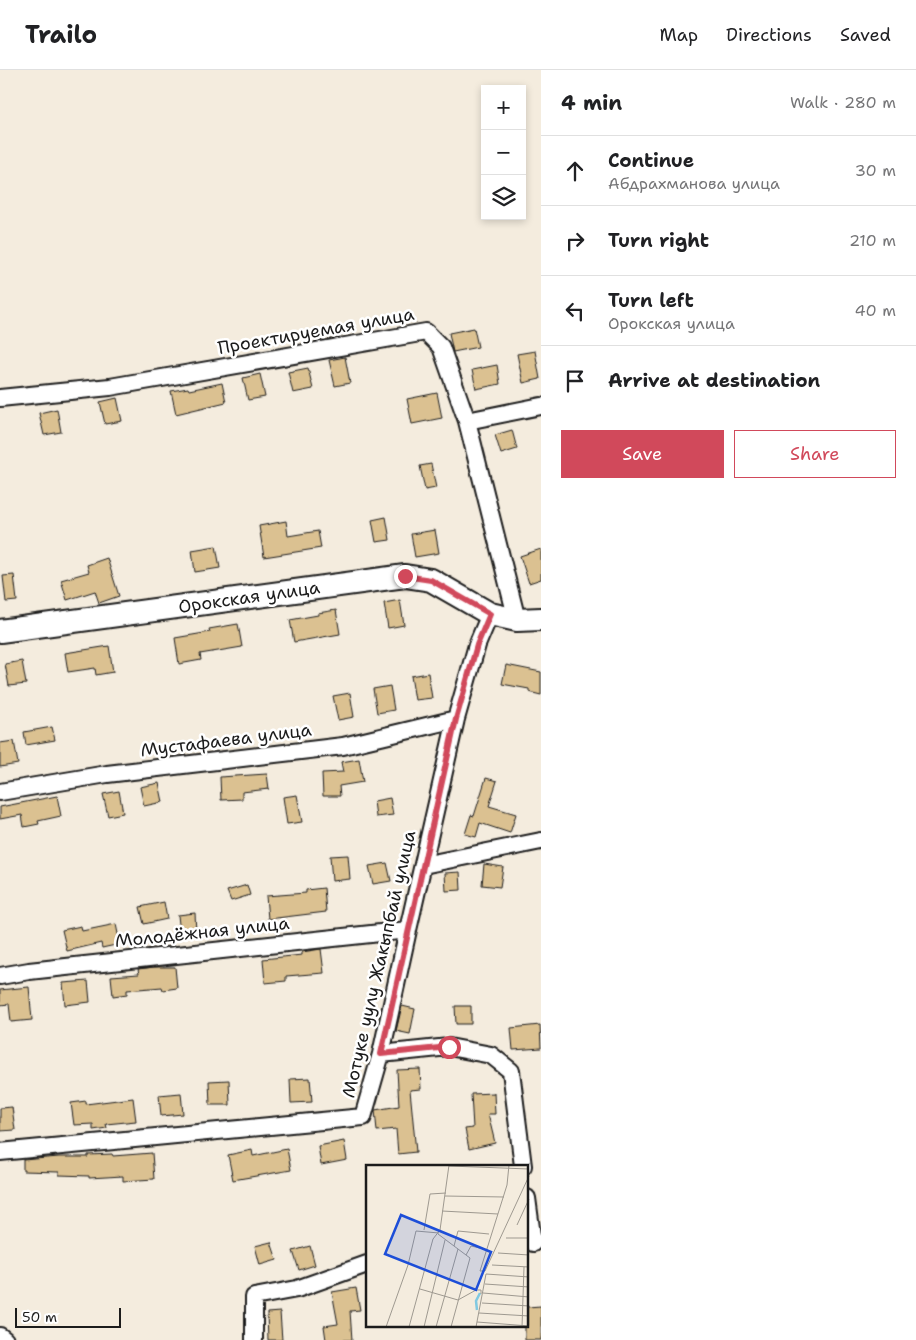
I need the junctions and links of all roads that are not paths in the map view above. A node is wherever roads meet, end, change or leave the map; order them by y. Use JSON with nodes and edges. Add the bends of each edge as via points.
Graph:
{"nodes":[{"id":1,"x":0,"y":398,"type":"edge"},
{"id":2,"x":541,"y":406,"type":"edge"},
{"id":3,"x":467,"y":421,"type":"junction"},
{"id":4,"x":490,"y":614,"type":"junction"},
{"id":5,"x":541,"y":619,"type":"edge"},
{"id":6,"x":518,"y":620,"type":"junction"},
{"id":7,"x":0,"y":631,"type":"edge"},
{"id":8,"x":456,"y":719,"type":"junction"},
{"id":9,"x":0,"y":792,"type":"edge"},
{"id":10,"x":541,"y":842,"type":"edge"},
{"id":11,"x":423,"y":865,"type":"junction"},
{"id":12,"x":408,"y":930,"type":"junction"},
{"id":13,"x":0,"y":976,"type":"edge"},
{"id":14,"x":381,"y":1054,"type":"junction"},
{"id":15,"x":0,"y":1152,"type":"edge"},
{"id":16,"x":523,"y":1165,"type":"edge"},
{"id":17,"x":528,"y":1205,"type":"edge"},
{"id":18,"x":534,"y":1244,"type":"edge"},
{"id":19,"x":366,"y":1264,"type":"edge"},
{"id":20,"x":0,"y":1336,"type":"edge"},
{"id":21,"x":6,"y":1340,"type":"edge"},
{"id":22,"x":254,"y":1340,"type":"edge"}],
"edges":[{"from":1,"to":3,"type":"street","name":"Проектируемая улица","via":[[110,387],[426,332],[441,347]]},
{"from":2,"to":3,"type":"street"},
{"from":3,"to":6,"type":"street","name":"Проектируемая улица"},
{"from":4,"to":6,"type":"street","name":"Орокская улица"},
{"from":4,"to":7,"type":"street","name":"Орокская улица","via":[[431,580],[405,576]]},
{"from":4,"to":8,"type":"street","name":"Мотуке уулу Жакыпбай улица","via":[[477,645]]},
{"from":5,"to":6,"type":"street","name":"Орокская улица"},
{"from":8,"to":9,"type":"street","name":"Мустафаева улица","via":[[343,746],[107,774]]},
{"from":8,"to":11,"type":"street","name":"Мотуке уулу Жакыпбай улица"},
{"from":10,"to":11,"type":"street"},
{"from":11,"to":12,"type":"street","name":"Мотуке уулу Жакыпбай улица"},
{"from":12,"to":13,"type":"street","name":"Молодёжная улица"},
{"from":12,"to":14,"type":"street","name":"Мотуке уулу Жакыпбай улица"},
{"from":14,"to":15,"type":"street","name":"Мотуке уулу Жакыпбай улица","via":[[363,1117]]},
{"from":14,"to":16,"type":"street","via":[[449,1047],[491,1055],[511,1071]]},
{"from":17,"to":18,"type":"street"},
{"from":19,"to":22,"type":"street","via":[[297,1288],[254,1297]]},
{"from":20,"to":21,"type":"street"}]}
